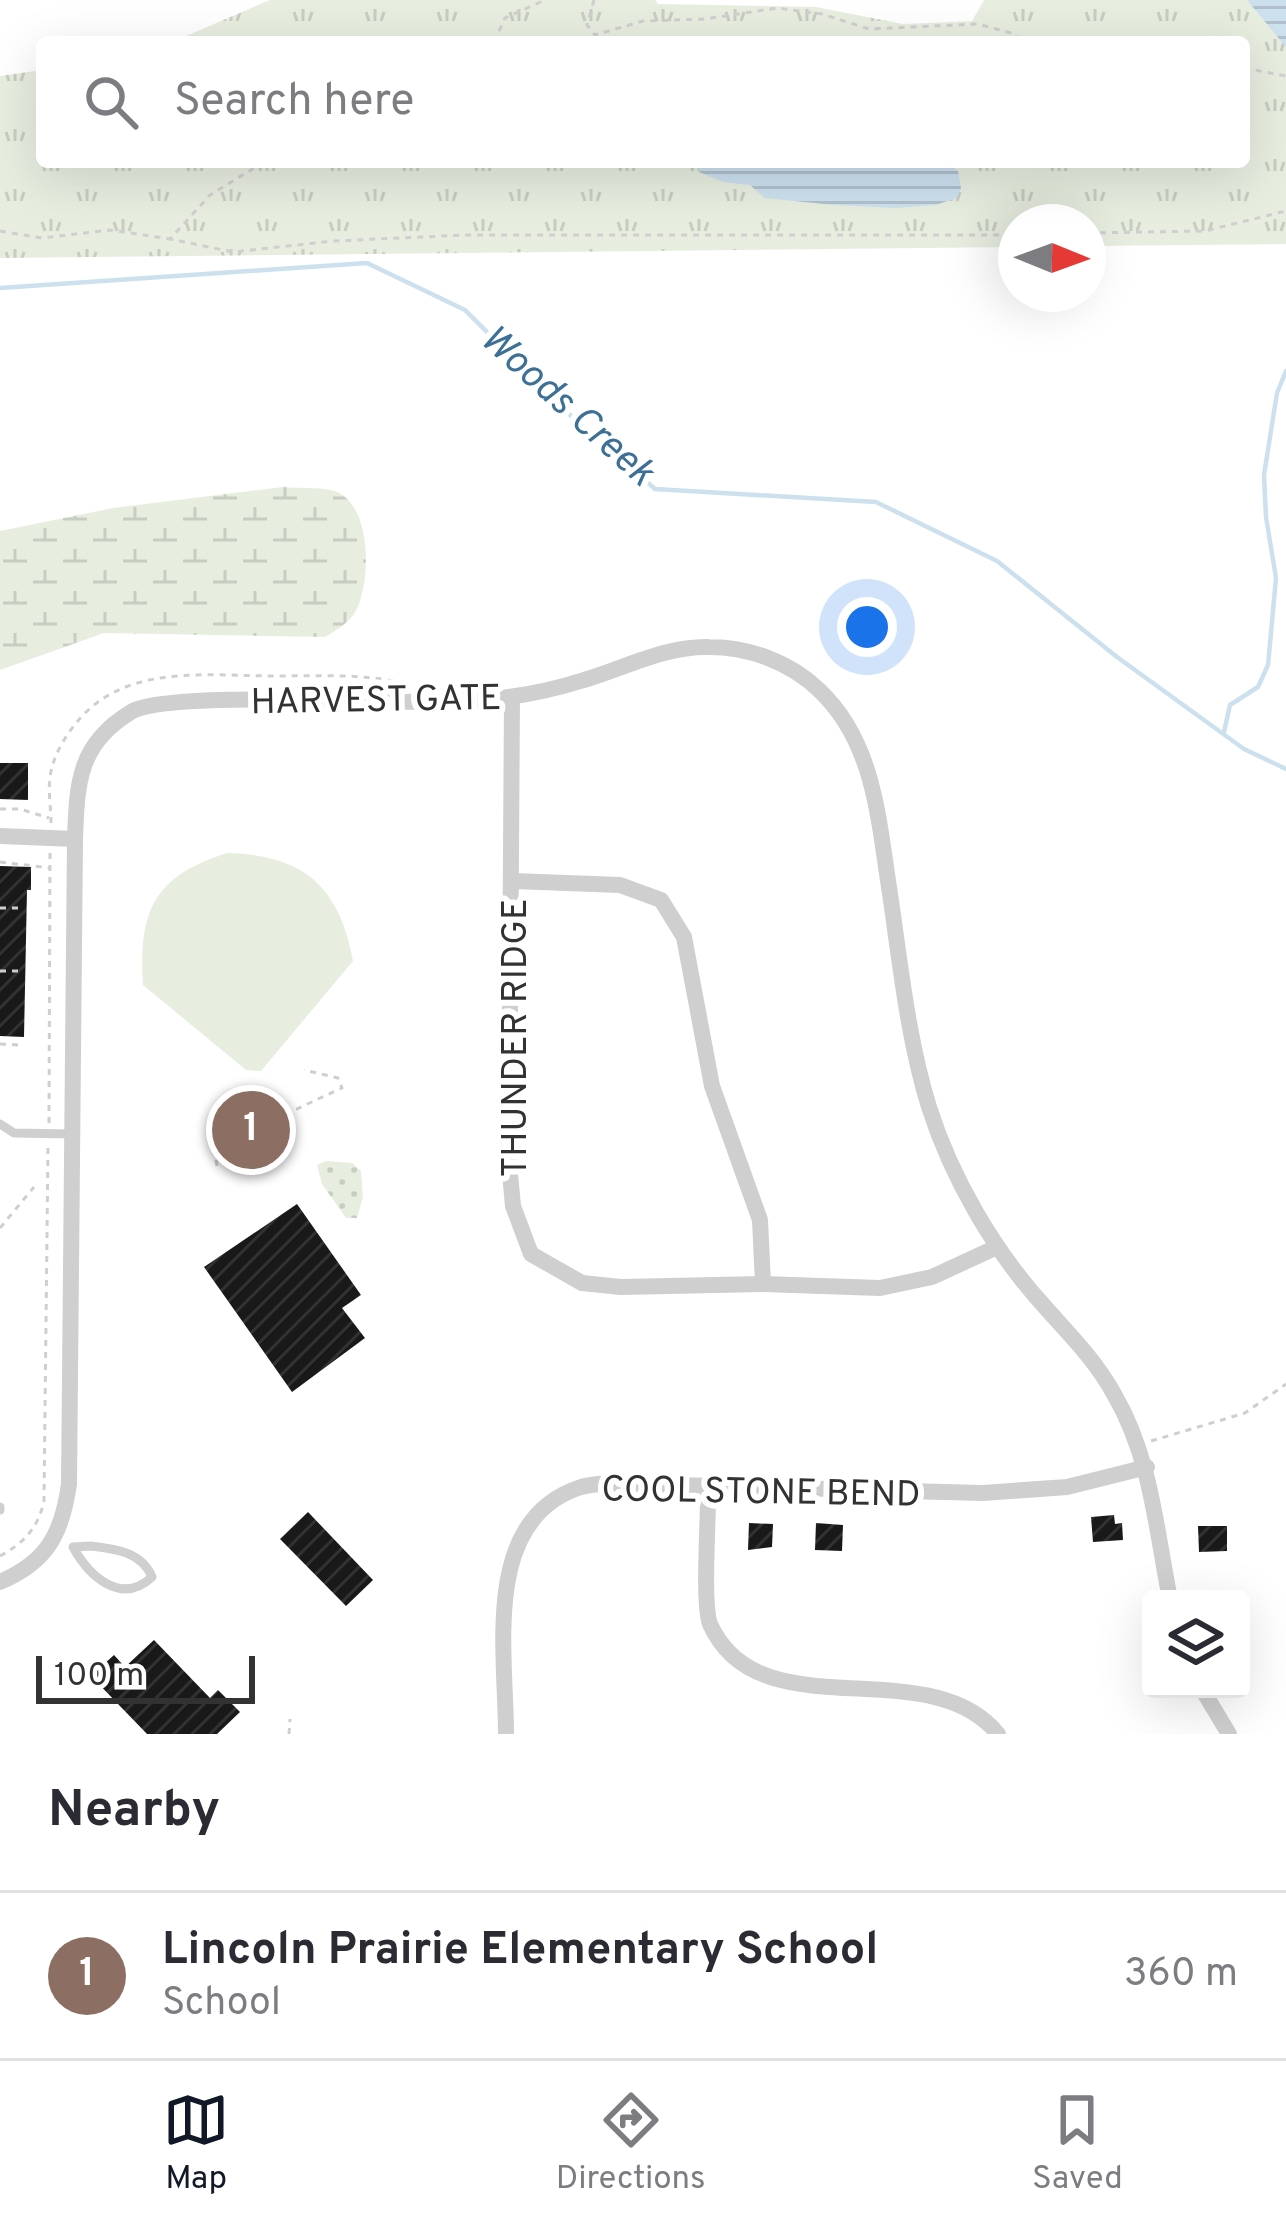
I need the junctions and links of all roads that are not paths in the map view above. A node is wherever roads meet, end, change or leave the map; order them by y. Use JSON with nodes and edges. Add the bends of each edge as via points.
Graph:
{"nodes":[{"id":1,"x":512,"y":697,"type":"junction"},
{"id":2,"x":0,"y":836,"type":"edge"},
{"id":3,"x":75,"y":839,"type":"junction"},
{"id":4,"x":513,"y":881,"type":"junction"},
{"id":5,"x":0,"y":1124,"type":"edge"},
{"id":6,"x":72,"y":1134,"type":"junction"},
{"id":7,"x":997,"y":1247,"type":"junction"},
{"id":8,"x":763,"y":1284,"type":"junction"},
{"id":9,"x":1147,"y":1467,"type":"junction"},
{"id":10,"x":709,"y":1486,"type":"junction"},
{"id":11,"x":54,"y":1537,"type":"junction"},
{"id":12,"x":73,"y":1547,"type":"junction"},
{"id":13,"x":0,"y":1582,"type":"edge"},
{"id":14,"x":1168,"y":1590,"type":"edge"},
{"id":15,"x":1207,"y":1698,"type":"edge"},
{"id":16,"x":506,"y":1734,"type":"edge"},
{"id":17,"x":998,"y":1734,"type":"edge"},
{"id":18,"x":1229,"y":1734,"type":"edge"}],
"edges":[{"from":1,"to":3,"type":"street","name":"HARVEST GATE","via":[[135,709],[95,739],[77,780]]},
{"from":1,"to":4,"type":"street","name":"THUNDER RIDGE"},
{"from":1,"to":7,"type":"street","name":"HARVEST GATE","via":[[702,646],[781,664],[831,702],[872,783],[930,1110]]},
{"from":2,"to":3,"type":"street"},
{"from":3,"to":6,"type":"street","name":"HARVEST GATE"},
{"from":4,"to":8,"type":"street","via":[[620,885],[661,900],[684,937],[712,1086],[760,1220]]},
{"from":4,"to":8,"type":"street","name":"THUNDER RIDGE","via":[[509,1163],[531,1254],[582,1283]]},
{"from":5,"to":6,"type":"lane","via":[[14,1133]]},
{"from":6,"to":11,"type":"street","name":"HARVEST GATE","via":[[69,1484]]},
{"from":7,"to":8,"type":"street","name":"THUNDER RIDGE","via":[[932,1277],[880,1288]]},
{"from":7,"to":9,"type":"street","name":"HARVEST GATE","via":[[1083,1344]]},
{"from":9,"to":10,"type":"street","name":"COOL STONE BEND","via":[[1067,1487],[983,1493]]},
{"from":9,"to":14,"type":"street","name":"HARVEST GATE"},
{"from":10,"to":16,"type":"street","name":"COOL STONE BEND","via":[[586,1485],[542,1506],[508,1566]]},
{"from":10,"to":17,"type":"street","via":[[709,1621],[734,1666],[760,1684],[818,1699],[929,1699],[980,1714]]},
{"from":11,"to":12,"type":"lane"},
{"from":11,"to":13,"type":"street","via":[[28,1570]]},
{"from":12,"to":12,"type":"lane","via":[[113,1588],[152,1577],[123,1552]]},
{"from":15,"to":18,"type":"street"}]}
